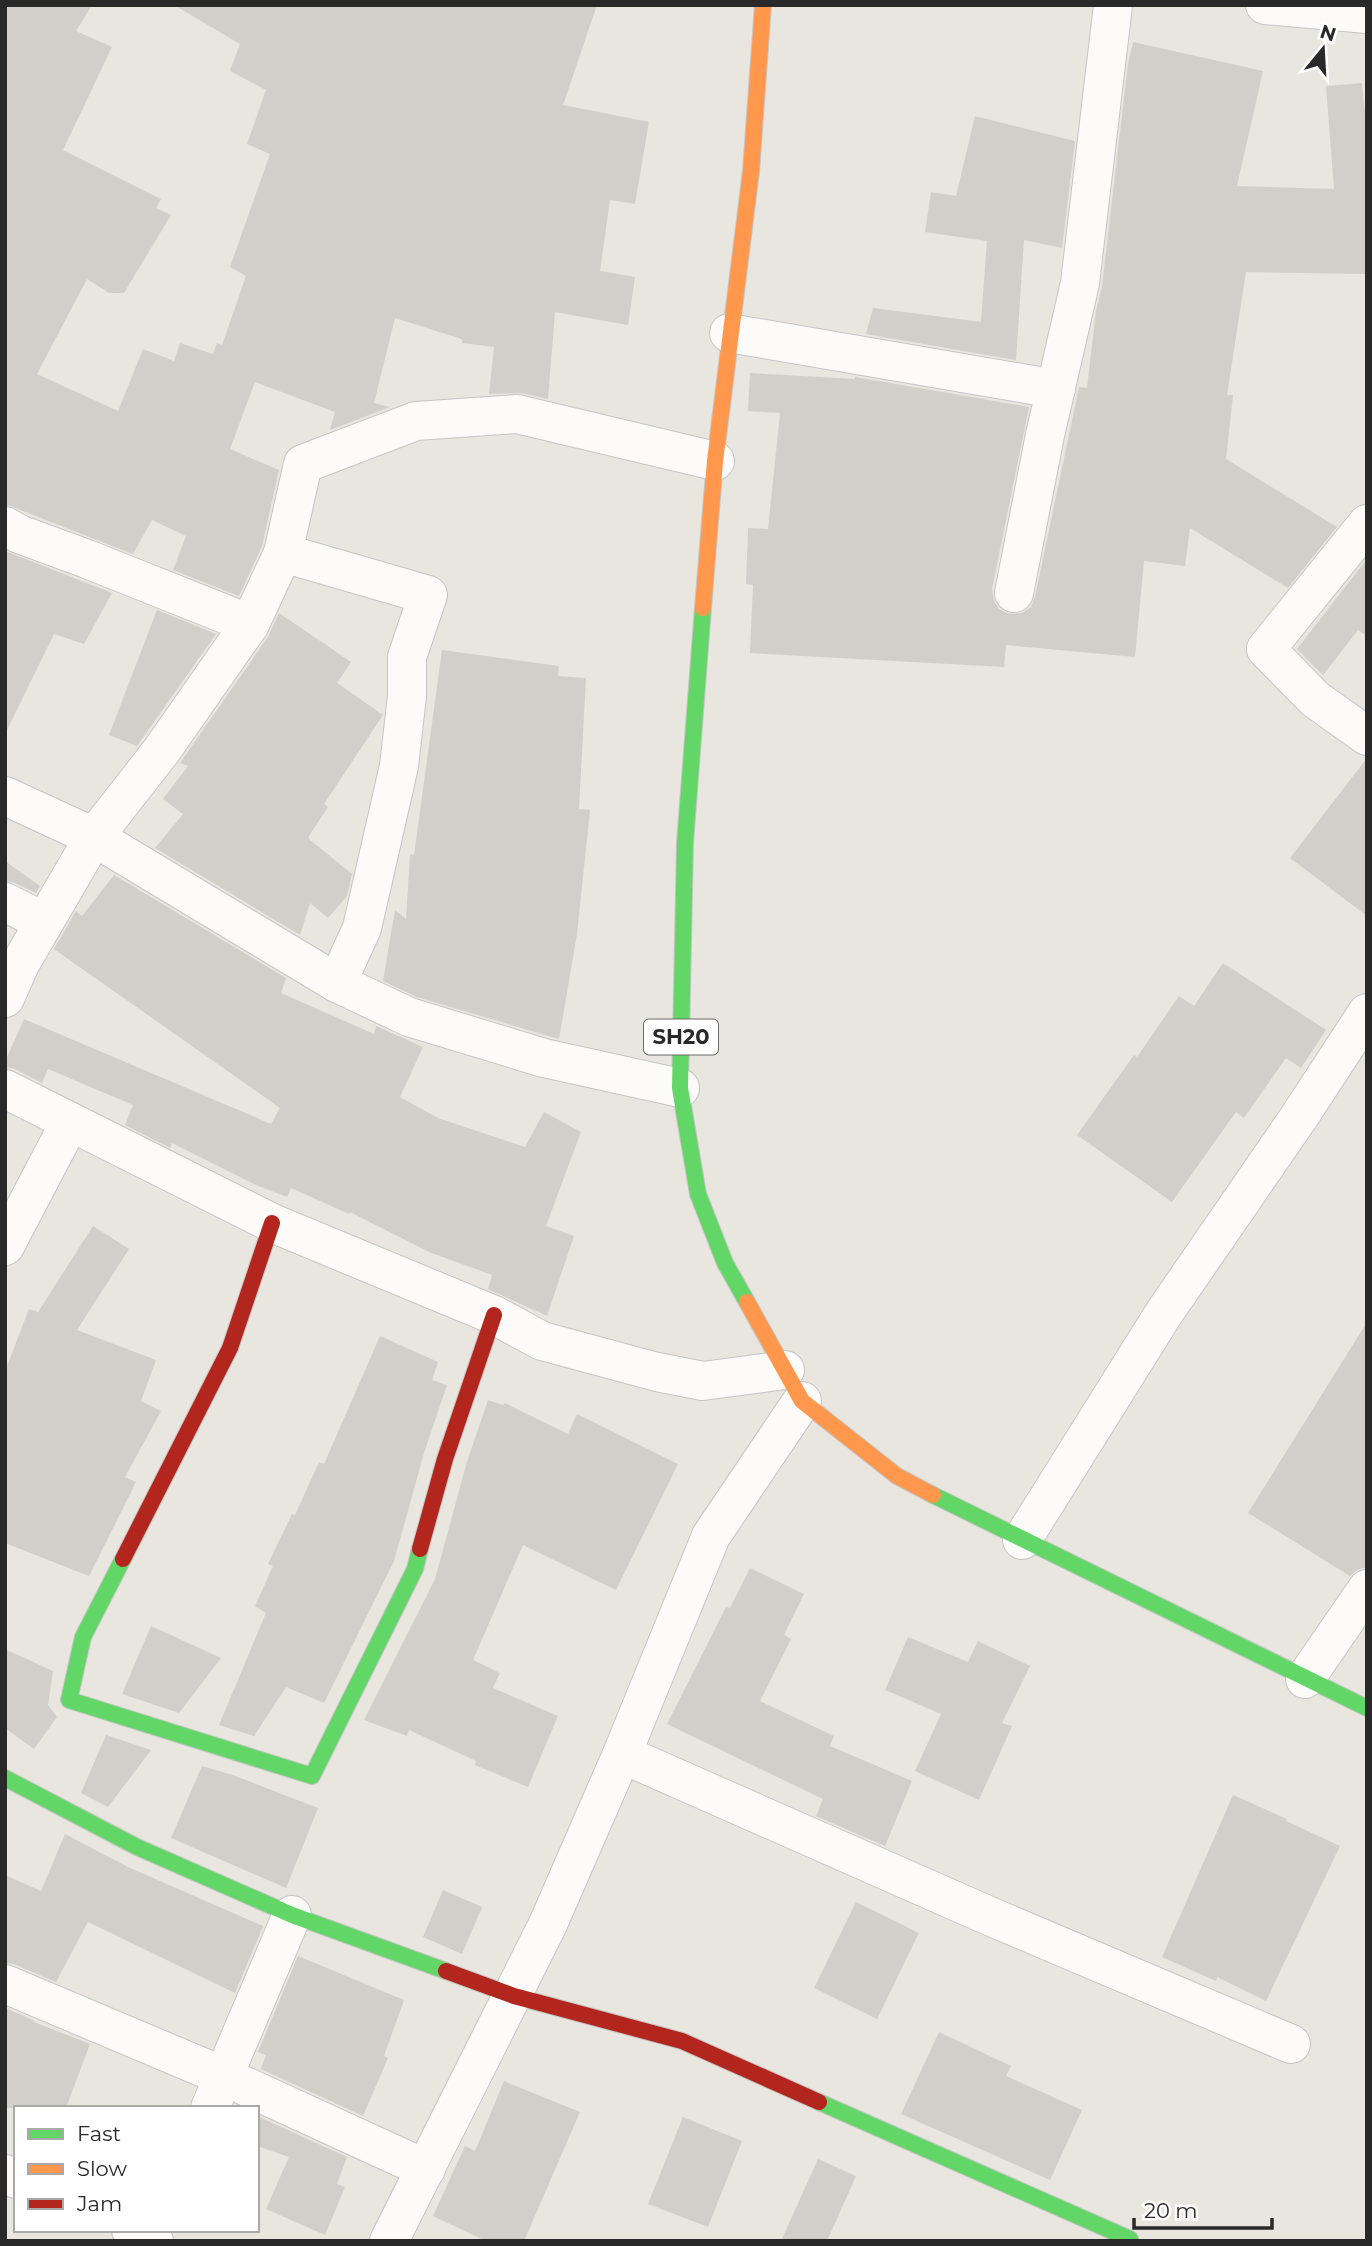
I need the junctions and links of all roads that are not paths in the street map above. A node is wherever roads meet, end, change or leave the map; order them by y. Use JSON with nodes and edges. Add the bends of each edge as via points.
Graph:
{"nodes":[{"id":1,"x":763,"y":5,"type":"edge"},
{"id":2,"x":1113,"y":5,"type":"edge"},
{"id":3,"x":1265,"y":5,"type":"edge"},
{"id":4,"x":1367,"y":14,"type":"edge"},
{"id":5,"x":729,"y":333,"type":"junction"},
{"id":6,"x":1056,"y":389,"type":"junction"},
{"id":7,"x":715,"y":461,"type":"junction"},
{"id":8,"x":1367,"y":524,"type":"edge"},
{"id":9,"x":5,"y":526,"type":"edge"},
{"id":10,"x":283,"y":553,"type":"junction"},
{"id":11,"x":1014,"y":593,"type":"dead end"},
{"id":12,"x":250,"y":624,"type":"junction"},
{"id":13,"x":1367,"y":736,"type":"edge"},
{"id":14,"x":5,"y":796,"type":"edge"},
{"id":15,"x":94,"y":837,"type":"junction"},
{"id":16,"x":5,"y":902,"type":"edge"},
{"id":17,"x":44,"y":922,"type":"junction"},
{"id":18,"x":337,"y":983,"type":"junction"},
{"id":19,"x":5,"y":998,"type":"edge"},
{"id":20,"x":1367,"y":1013,"type":"edge"},
{"id":21,"x":680,"y":1088,"type":"junction"},
{"id":22,"x":5,"y":1089,"type":"edge"},
{"id":23,"x":70,"y":1122,"type":"junction"},
{"id":24,"x":272,"y":1223,"type":"junction"},
{"id":25,"x":5,"y":1246,"type":"edge"},
{"id":26,"x":494,"y":1315,"type":"junction"},
{"id":27,"x":794,"y":1385,"type":"junction"},
{"id":28,"x":1022,"y":1540,"type":"junction"},
{"id":29,"x":1367,"y":1589,"type":"edge"},
{"id":30,"x":1305,"y":1679,"type":"junction"},
{"id":31,"x":1367,"y":1708,"type":"edge"},
{"id":32,"x":622,"y":1755,"type":"junction"},
{"id":33,"x":5,"y":1778,"type":"edge"},
{"id":34,"x":292,"y":1915,"type":"junction"},
{"id":35,"x":5,"y":1983,"type":"edge"},
{"id":36,"x":514,"y":1996,"type":"junction"},
{"id":37,"x":1291,"y":2045,"type":"dead end"},
{"id":38,"x":216,"y":2092,"type":"edge"},
{"id":39,"x":254,"y":2106,"type":"edge"},
{"id":40,"x":259,"y":2108,"type":"edge"},
{"id":41,"x":426,"y":2169,"type":"junction"},
{"id":42,"x":135,"y":2232,"type":"edge"},
{"id":43,"x":395,"y":2239,"type":"edge"},
{"id":44,"x":1130,"y":2239,"type":"edge"},
{"id":45,"x":154,"y":2241,"type":"edge"}],
"edges":[{"from":1,"to":5,"type":"street","number":"SH20","via":[[751,171]]},
{"from":2,"to":6,"type":"street","via":[[1080,283]]},
{"from":3,"to":4,"type":"street"},
{"from":5,"to":6,"type":"street"},
{"from":5,"to":7,"type":"street","number":"SH20"},
{"from":6,"to":11,"type":"street"},
{"from":7,"to":10,"type":"street","via":[[517,414],[416,421],[303,464]]},
{"from":7,"to":21,"type":"street","number":"SH20","via":[[685,844]]},
{"from":8,"to":13,"type":"street","via":[[1266,649],[1315,699]]},
{"from":9,"to":12,"type":"street"},
{"from":10,"to":12,"type":"street"},
{"from":10,"to":18,"type":"street","via":[[428,595],[407,657],[399,766],[362,928]]},
{"from":12,"to":15,"type":"street"},
{"from":14,"to":15,"type":"street"},
{"from":15,"to":17,"type":"street"},
{"from":15,"to":18,"type":"street"},
{"from":16,"to":17,"type":"street"},
{"from":17,"to":19,"type":"street"},
{"from":18,"to":21,"type":"street","via":[[410,1017],[520,1051]]},
{"from":20,"to":28,"type":"street","via":[[1164,1312]]},
{"from":21,"to":27,"type":"street","number":"SH20","via":[[698,1194],[725,1263]]},
{"from":22,"to":23,"type":"street"},
{"from":23,"to":24,"type":"street"},
{"from":23,"to":25,"type":"street"},
{"from":24,"to":26,"type":"street"},
{"from":24,"to":26,"type":"street","via":[[230,1348],[83,1637],[69,1700],[312,1776],[415,1569],[445,1459]]},
{"from":26,"to":27,"type":"street","via":[[542,1340],[657,1371],[703,1381]]},
{"from":27,"to":28,"type":"street","number":"SH20","via":[[897,1476]]},
{"from":27,"to":32,"type":"street","via":[[711,1536]]},
{"from":28,"to":30,"type":"street","number":"SH20"},
{"from":29,"to":30,"type":"street"},
{"from":30,"to":31,"type":"street","number":"SH20"},
{"from":32,"to":36,"type":"street"},
{"from":32,"to":37,"type":"street"},
{"from":33,"to":34,"type":"street","via":[[137,1847]]},
{"from":34,"to":36,"type":"street"},
{"from":34,"to":38,"type":"street"},
{"from":35,"to":38,"type":"street"},
{"from":36,"to":41,"type":"street"},
{"from":36,"to":44,"type":"street","via":[[682,2041]]},
{"from":38,"to":39,"type":"street"},
{"from":40,"to":41,"type":"street"},
{"from":41,"to":43,"type":"street"},
{"from":42,"to":45,"type":"street"}]}
